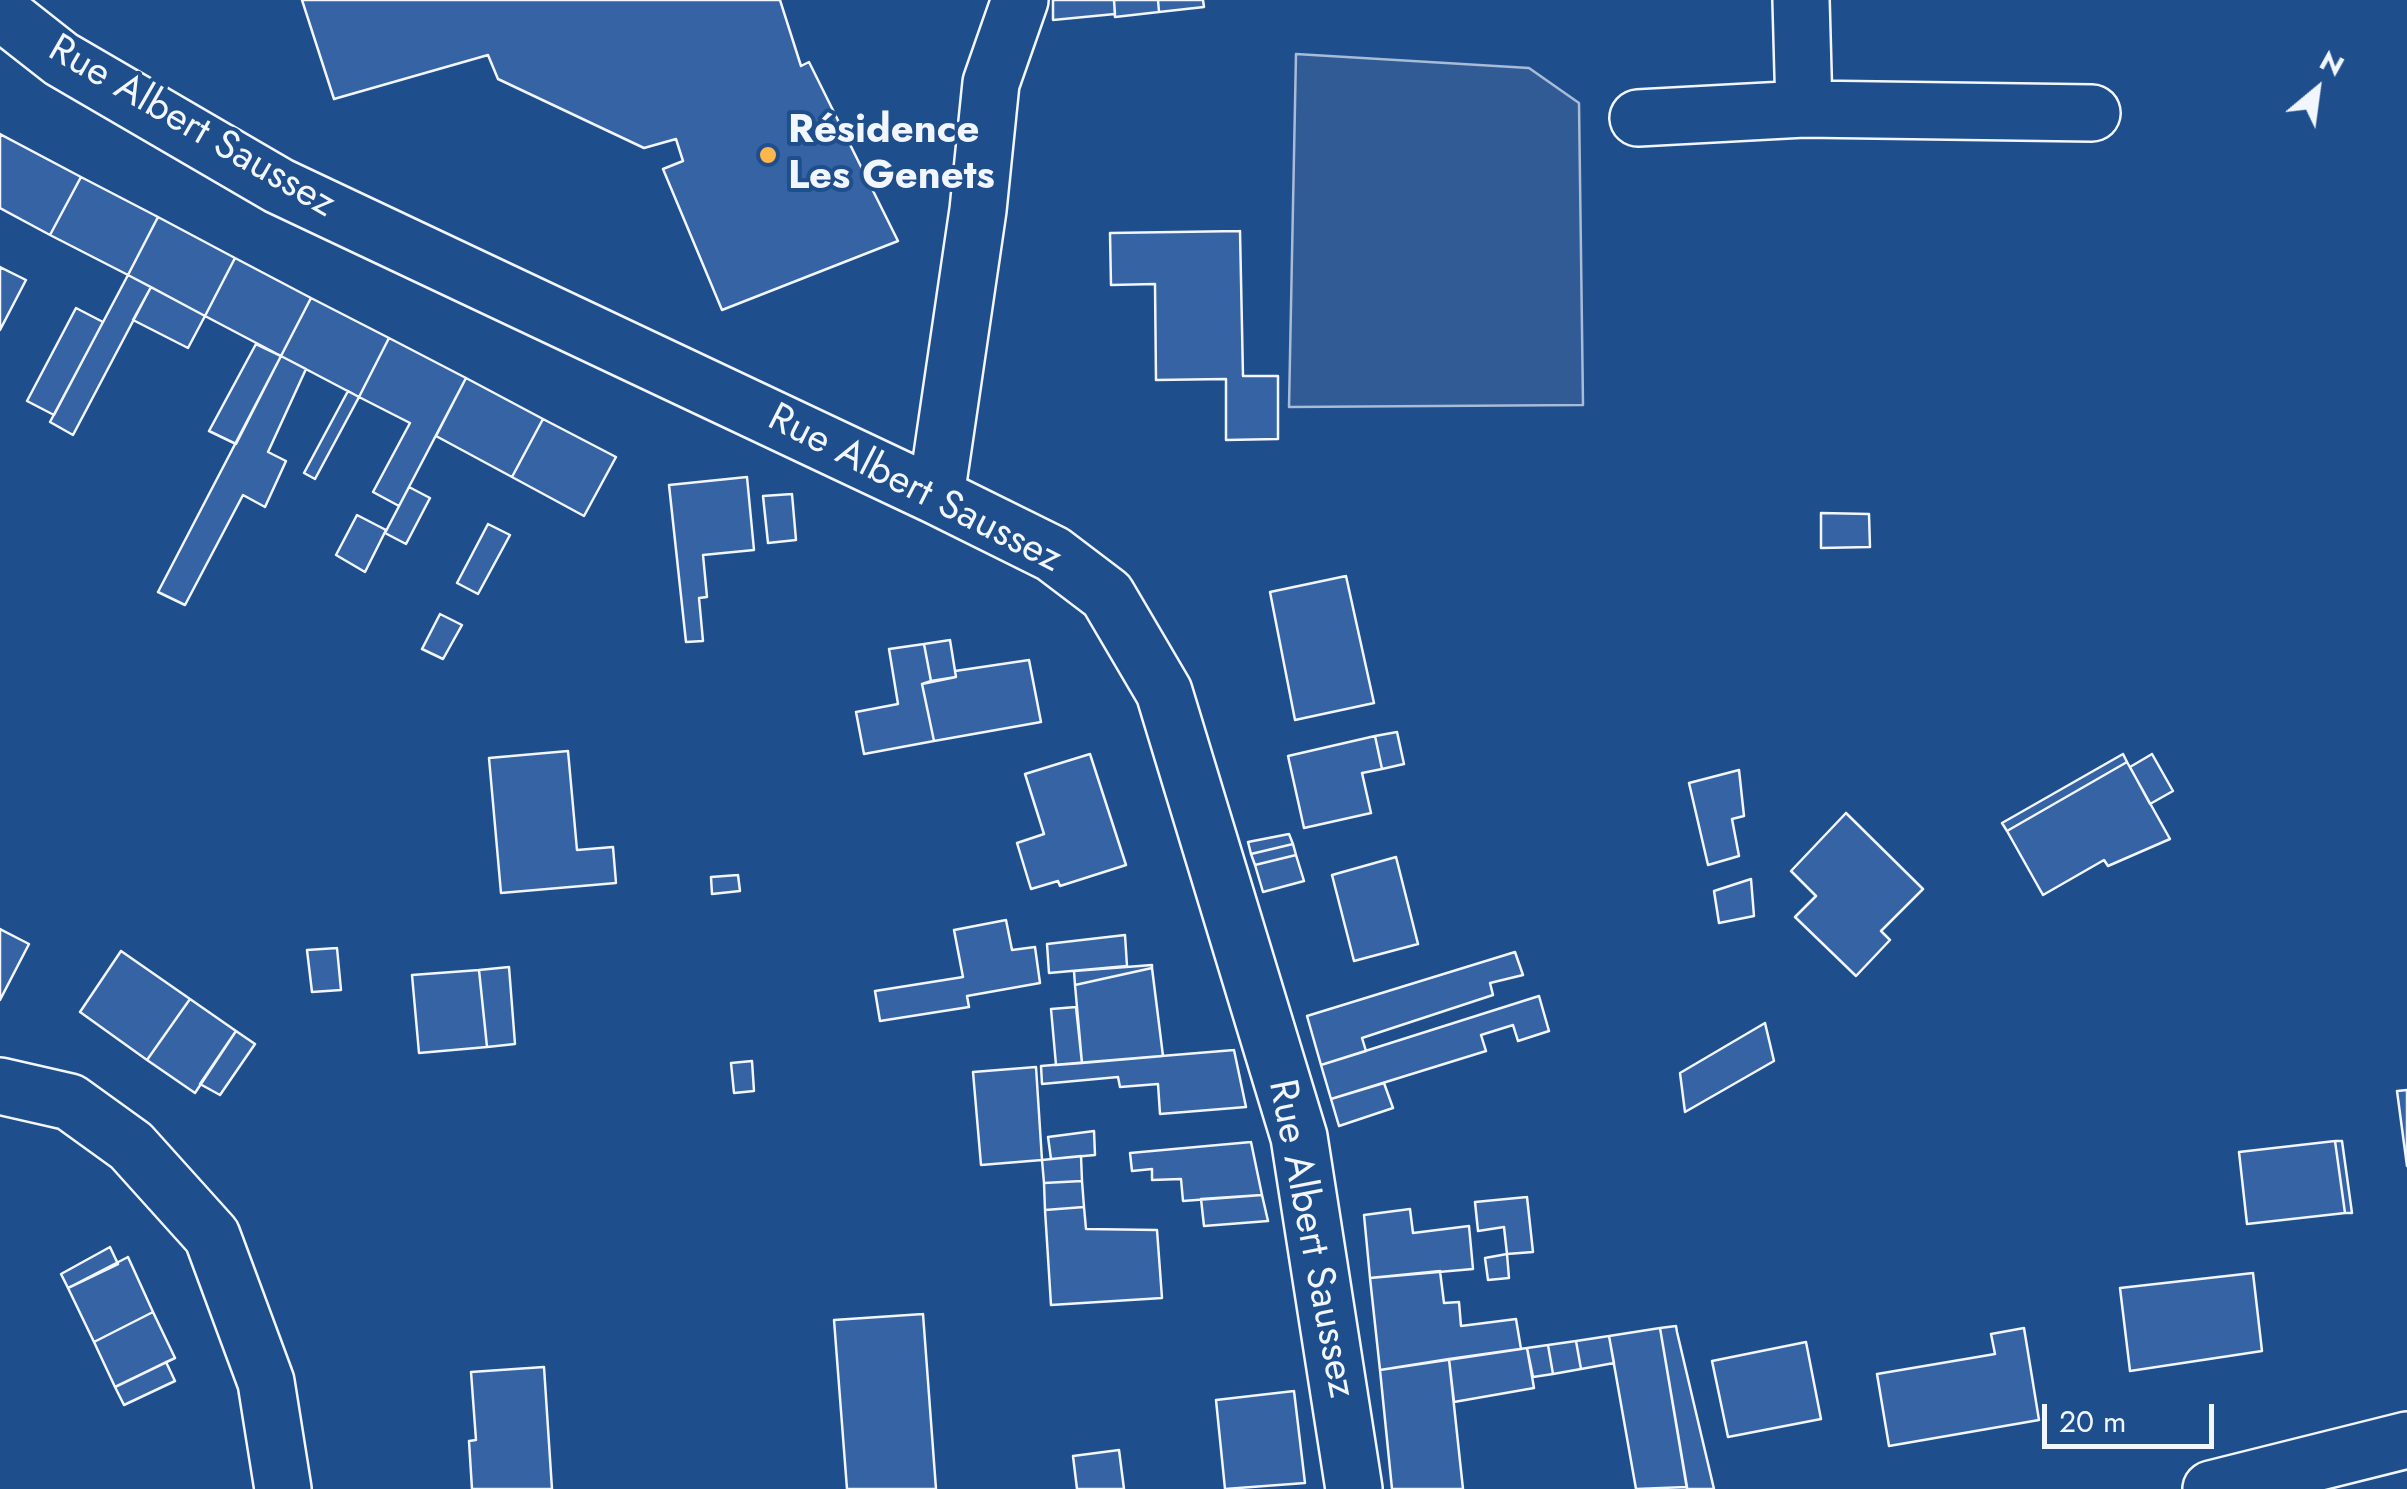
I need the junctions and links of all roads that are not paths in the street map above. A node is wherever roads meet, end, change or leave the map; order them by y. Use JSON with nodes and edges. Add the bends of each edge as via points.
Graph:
{"nodes":[{"id":1,"x":1020,"y":0,"type":"edge"},
{"id":2,"x":1801,"y":0,"type":"edge"},
{"id":3,"x":0,"y":11,"type":"edge"},
{"id":4,"x":1804,"y":109,"type":"junction"},
{"id":5,"x":2092,"y":113,"type":"dead end"},
{"id":6,"x":1638,"y":118,"type":"dead end"},
{"id":7,"x":936,"y":496,"type":"junction"},
{"id":8,"x":0,"y":1086,"type":"edge"},
{"id":9,"x":2407,"y":1440,"type":"edge"},
{"id":10,"x":283,"y":1489,"type":"edge"},
{"id":11,"x":1354,"y":1489,"type":"edge"},
{"id":12,"x":2212,"y":1489,"type":"edge"}],
"edges":[{"from":1,"to":7,"type":"street","via":[[991,83]]},
{"from":2,"to":4,"type":"street"},
{"from":3,"to":7,"type":"street","name":"Rue Albert Saussez","via":[[61,59],[279,186]]},
{"from":4,"to":5,"type":"street"},
{"from":4,"to":6,"type":"street"},
{"from":7,"to":11,"type":"street","name":"Rue Albert Saussez","via":[[1053,554],[1107,596],[1164,692],[1299,1137]]},
{"from":8,"to":10,"type":"street","via":[[70,1102],[130,1146],[212,1236],[266,1382]]},
{"from":9,"to":12,"type":"street"}]}
